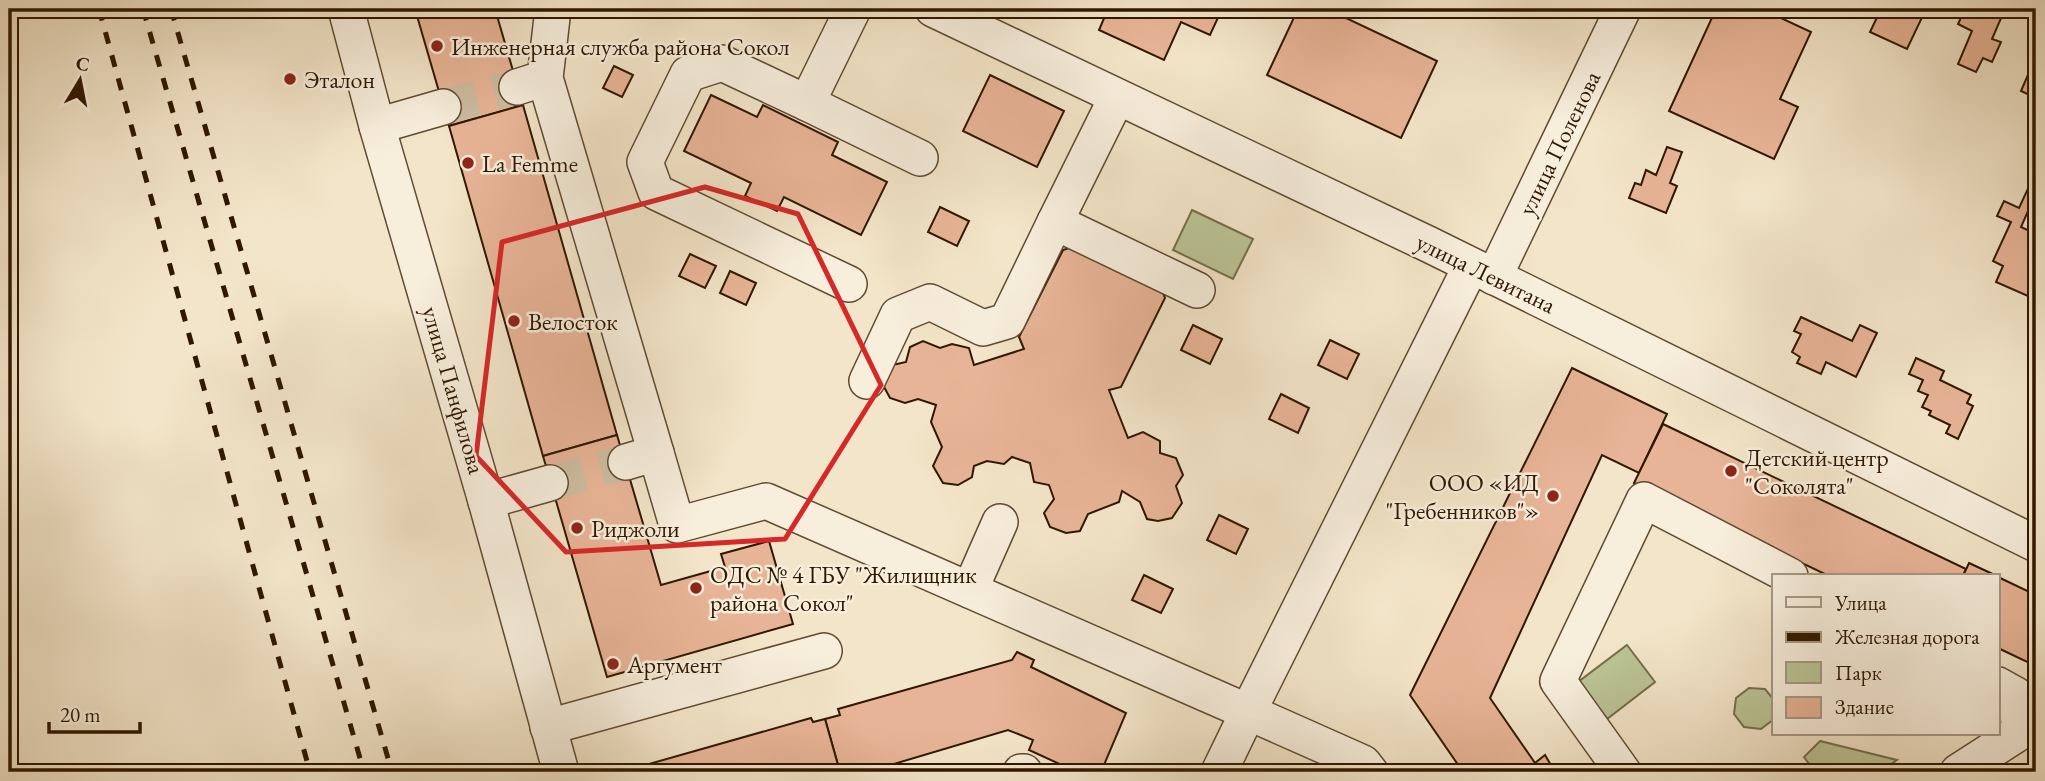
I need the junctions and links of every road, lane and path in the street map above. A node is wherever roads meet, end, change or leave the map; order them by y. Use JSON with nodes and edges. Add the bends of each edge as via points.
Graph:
{"nodes":[{"id":1,"x":346,"y":9,"type":"edge"},
{"id":2,"x":553,"y":9,"type":"edge"},
{"id":3,"x":853,"y":9,"type":"edge"},
{"id":4,"x":933,"y":9,"type":"edge"},
{"id":5,"x":1623,"y":9,"type":"edge"},
{"id":6,"x":1117,"y":97,"type":"junction"},
{"id":7,"x":807,"y":103,"type":"junction"},
{"id":8,"x":443,"y":107,"type":"tunnel mouth"},
{"id":9,"x":377,"y":126,"type":"junction"},
{"id":10,"x":920,"y":158,"type":"dead end"},
{"id":11,"x":1055,"y":222,"type":"junction"},
{"id":12,"x":1483,"y":271,"type":"junction"},
{"id":13,"x":849,"y":285,"type":"dead end"},
{"id":14,"x":1197,"y":290,"type":"dead end"},
{"id":15,"x":867,"y":381,"type":"dead end"},
{"id":16,"x":550,"y":483,"type":"tunnel mouth"},
{"id":17,"x":486,"y":501,"type":"junction"},
{"id":18,"x":1000,"y":522,"type":"dead end"},
{"id":19,"x":2036,"y":544,"type":"edge"},
{"id":20,"x":1786,"y":574,"type":"edge"},
{"id":21,"x":970,"y":590,"type":"junction"},
{"id":22,"x":824,"y":651,"type":"dead end"},
{"id":23,"x":2000,"y":686,"type":"edge"},
{"id":24,"x":1248,"y":712,"type":"junction"},
{"id":25,"x":548,"y":727,"type":"junction"},
{"id":26,"x":561,"y":772,"type":"edge"},
{"id":27,"x":1219,"y":772,"type":"edge"},
{"id":28,"x":1370,"y":772,"type":"edge"},
{"id":29,"x":1623,"y":772,"type":"edge"},
{"id":30,"x":1958,"y":772,"type":"edge"}],
"edges":[{"from":1,"to":9,"type":"street","name":"улица Панфилова"},
{"from":2,"to":21,"type":"street","via":[[531,82],[641,457],[677,525],[766,501]]},
{"from":3,"to":7,"type":"street"},
{"from":4,"to":6,"type":"street","name":"улица Левитана"},
{"from":5,"to":12,"type":"street","name":"улица Поленова"},
{"from":6,"to":11,"type":"street"},
{"from":6,"to":12,"type":"street","name":"улица Левитана"},
{"from":7,"to":10,"type":"street"},
{"from":7,"to":13,"type":"street","via":[[722,63],[688,74],[645,162],[656,191]]},
{"from":8,"to":9,"type":"street"},
{"from":9,"to":17,"type":"street","name":"улица Панфилова"},
{"from":11,"to":14,"type":"street"},
{"from":11,"to":15,"type":"street","via":[[1007,321],[983,328],[930,302],[898,315]]},
{"from":12,"to":19,"type":"street","name":"улица Левитана"},
{"from":12,"to":24,"type":"street","name":"улица Поленова"},
{"from":16,"to":17,"type":"street"},
{"from":17,"to":25,"type":"street","name":"улица Панфилова"},
{"from":18,"to":21,"type":"street"},
{"from":20,"to":29,"type":"street","via":[[1644,500],[1558,681]]},
{"from":21,"to":24,"type":"street"},
{"from":22,"to":25,"type":"street"},
{"from":23,"to":30,"type":"street","via":[[2016,695],[2020,732]]},
{"from":24,"to":27,"type":"street","name":"улица Поленова"},
{"from":24,"to":28,"type":"street","via":[[1363,763]]},
{"from":25,"to":26,"type":"street","name":"улица Панфилова"}]}
